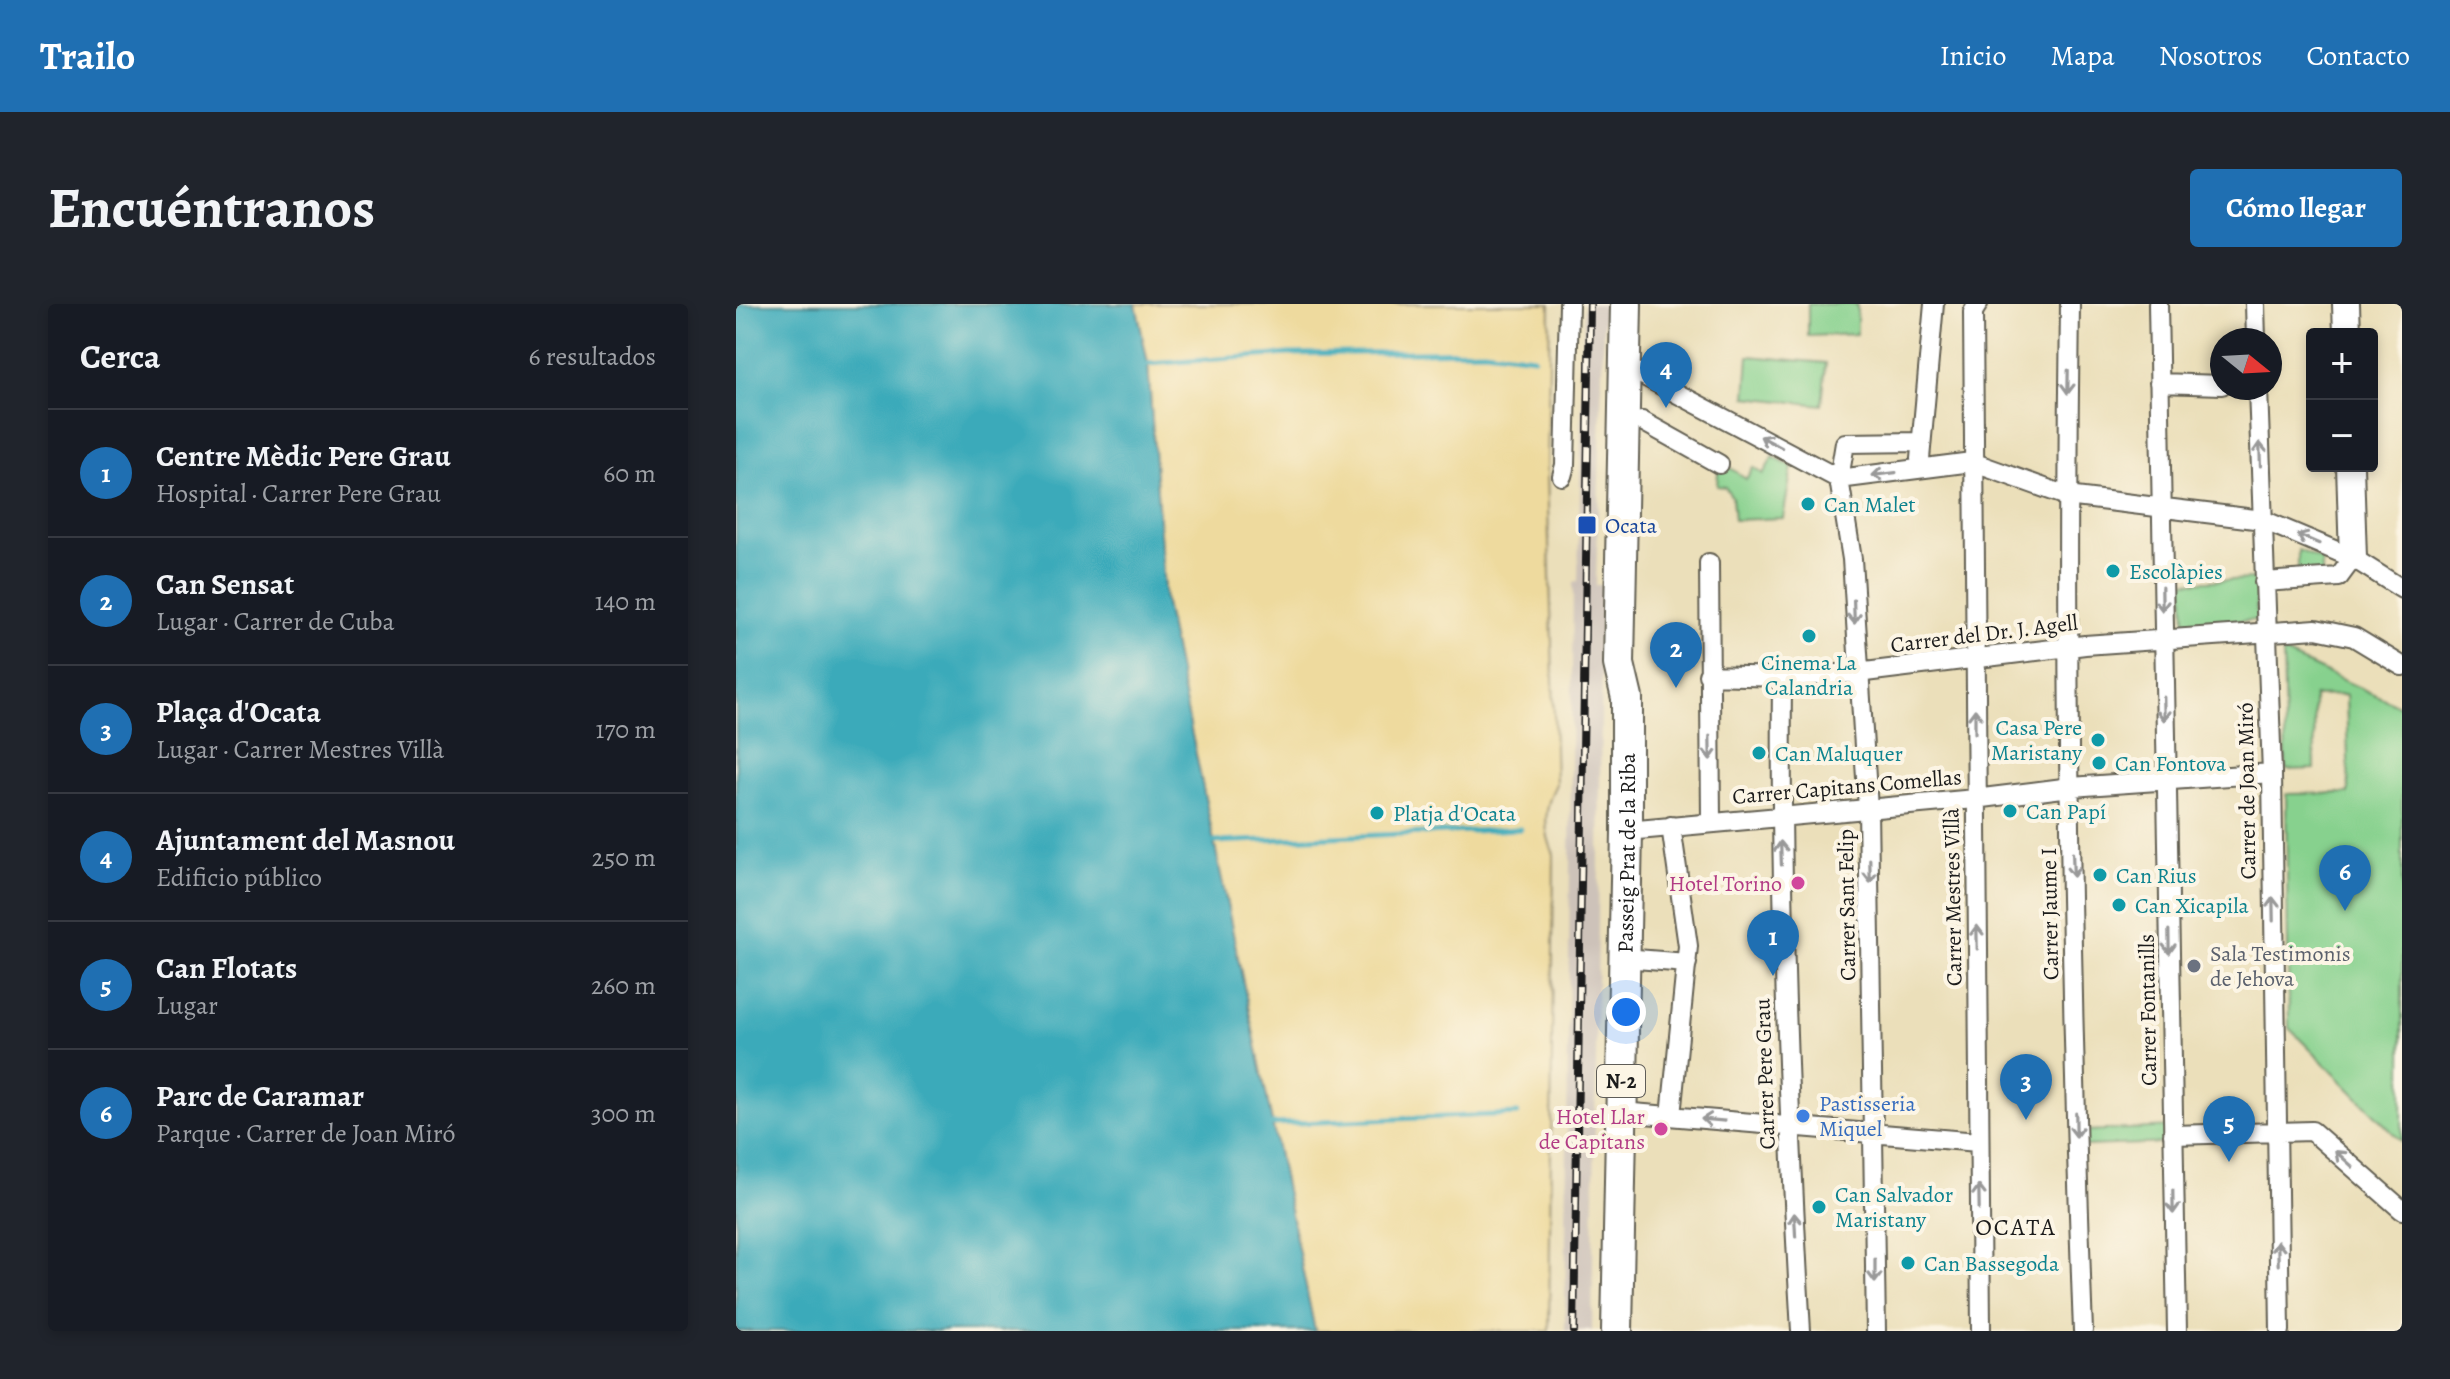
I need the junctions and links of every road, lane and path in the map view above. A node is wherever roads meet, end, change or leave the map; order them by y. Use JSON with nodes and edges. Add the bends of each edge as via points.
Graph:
{"nodes":[{"id":1,"x":1569,"y":304,"type":"edge"},
{"id":2,"x":1626,"y":304,"type":"edge"},
{"id":3,"x":1934,"y":304,"type":"edge"},
{"id":4,"x":1978,"y":304,"type":"edge"},
{"id":5,"x":2070,"y":304,"type":"edge"},
{"id":6,"x":2158,"y":304,"type":"edge"},
{"id":7,"x":2255,"y":304,"type":"edge"},
{"id":8,"x":2346,"y":304,"type":"edge"},
{"id":9,"x":2256,"y":328,"type":"edge"},
{"id":10,"x":2347,"y":328,"type":"edge"},
{"id":11,"x":1625,"y":366,"type":"junction"},
{"id":12,"x":2159,"y":383,"type":"junction"},
{"id":13,"x":2210,"y":385,"type":"edge"},
{"id":14,"x":2258,"y":400,"type":"edge"},
{"id":15,"x":1642,"y":421,"type":"dead end"},
{"id":16,"x":1972,"y":462,"type":"junction"},
{"id":17,"x":1719,"y":464,"type":"dead end"},
{"id":18,"x":2350,"y":472,"type":"edge"},
{"id":19,"x":1562,"y":476,"type":"dead end"},
{"id":20,"x":1839,"y":479,"type":"junction"},
{"id":21,"x":2067,"y":496,"type":"junction"},
{"id":22,"x":2160,"y":505,"type":"junction"},
{"id":23,"x":2263,"y":520,"type":"junction"},
{"id":24,"x":2353,"y":558,"type":"junction"},
{"id":25,"x":1709,"y":563,"type":"dead end"},
{"id":26,"x":2264,"y":582,"type":"junction"},
{"id":27,"x":2402,"y":589,"type":"edge"},
{"id":28,"x":2266,"y":634,"type":"junction"},
{"id":29,"x":2163,"y":638,"type":"junction"},
{"id":30,"x":2070,"y":646,"type":"junction"},
{"id":31,"x":1975,"y":658,"type":"junction"},
{"id":32,"x":1619,"y":664,"type":"junction"},
{"id":33,"x":2402,"y":666,"type":"edge"},
{"id":34,"x":1857,"y":673,"type":"junction"},
{"id":35,"x":1708,"y":675,"type":"junction"},
{"id":36,"x":1782,"y":677,"type":"junction"},
{"id":37,"x":1609,"y":699,"type":"junction"},
{"id":38,"x":2272,"y":773,"type":"junction"},
{"id":39,"x":2166,"y":780,"type":"junction"},
{"id":40,"x":2071,"y":787,"type":"junction"},
{"id":41,"x":1975,"y":799,"type":"junction"},
{"id":42,"x":1868,"y":809,"type":"junction"},
{"id":43,"x":1781,"y":816,"type":"junction"},
{"id":44,"x":1711,"y":821,"type":"junction"},
{"id":45,"x":1671,"y":826,"type":"junction"},
{"id":46,"x":1627,"y":831,"type":"junction"},
{"id":47,"x":1636,"y":959,"type":"dead end"},
{"id":48,"x":1687,"y":963,"type":"junction"},
{"id":49,"x":1621,"y":1112,"type":"junction"},
{"id":50,"x":1671,"y":1116,"type":"junction"},
{"id":51,"x":1789,"y":1127,"type":"junction"},
{"id":52,"x":2276,"y":1131,"type":"junction"},
{"id":53,"x":1874,"y":1135,"type":"junction"},
{"id":54,"x":2173,"y":1135,"type":"junction"},
{"id":55,"x":1978,"y":1142,"type":"junction"},
{"id":56,"x":2402,"y":1210,"type":"edge"},
{"id":57,"x":1603,"y":1331,"type":"edge"},
{"id":58,"x":1617,"y":1331,"type":"edge"},
{"id":59,"x":1801,"y":1331,"type":"edge"},
{"id":60,"x":1876,"y":1331,"type":"edge"},
{"id":61,"x":1981,"y":1331,"type":"edge"},
{"id":62,"x":2083,"y":1331,"type":"edge"},
{"id":63,"x":2177,"y":1331,"type":"edge"},
{"id":64,"x":2280,"y":1331,"type":"edge"}],
"edges":[{"from":1,"to":19,"type":"street"},
{"from":2,"to":11,"type":"main road","number":"N-2"},
{"from":3,"to":20,"type":"street","via":[[1920,451],[1845,443]]},
{"from":4,"to":16,"type":"street","name":"Carrer Mestres Villà","via":[[1973,312]]},
{"from":5,"to":21,"type":"street","name":"Carrer Jaume I","one_way":true},
{"from":6,"to":12,"type":"street","name":"Carrer Fontanills"},
{"from":7,"to":9,"type":"street"},
{"from":8,"to":10,"type":"street"},
{"from":20,"to":11,"type":"street","one_way":true},
{"from":11,"to":32,"type":"main road","number":"N-2"},
{"from":12,"to":13,"type":"street"},
{"from":12,"to":22,"type":"street","name":"Carrer Fontanills"},
{"from":23,"to":14,"type":"street","name":"Carrer de Joan Miró","one_way":true},
{"from":15,"to":17,"type":"street"},
{"from":16,"to":20,"type":"street","one_way":true},
{"from":16,"to":21,"type":"street"},
{"from":16,"to":31,"type":"street","name":"Carrer Mestres Villà"},
{"from":18,"to":24,"type":"street"},
{"from":20,"to":34,"type":"street","name":"Carrer Sant Felip","one_way":true},
{"from":21,"to":22,"type":"street"},
{"from":21,"to":30,"type":"street","name":"Carrer Jaume I"},
{"from":22,"to":23,"type":"street"},
{"from":22,"to":29,"type":"street","name":"Carrer Fontanills","one_way":true},
{"from":24,"to":23,"type":"street","one_way":true},
{"from":23,"to":26,"type":"street","name":"Carrer de Joan Miró"},
{"from":24,"to":26,"type":"street","via":[[2339,577]]},
{"from":24,"to":27,"type":"street"},
{"from":25,"to":35,"type":"street"},
{"from":26,"to":28,"type":"street","name":"Carrer de Joan Miró"},
{"from":28,"to":29,"type":"street","name":"Carrer del Dr. J. Agell"},
{"from":28,"to":33,"type":"street","name":"Carrer del Dr. J. Agell","via":[[2316,629],[2349,635]]},
{"from":28,"to":38,"type":"street","name":"Carrer de Joan Miró"},
{"from":29,"to":30,"type":"street","name":"Carrer del Dr. J. Agell"},
{"from":29,"to":39,"type":"street","name":"Carrer Fontanills","one_way":true},
{"from":30,"to":31,"type":"street","name":"Carrer del Dr. J. Agell"},
{"from":30,"to":40,"type":"street","name":"Carrer Jaume I"},
{"from":31,"to":34,"type":"street","name":"Carrer del Dr. J. Agell"},
{"from":41,"to":31,"type":"street","name":"Carrer Mestres Villà","one_way":true},
{"from":32,"to":37,"type":"main road","number":"N-2"},
{"from":32,"to":46,"type":"main road","name":"Passeig Prat de la Riba","number":"N-2","via":[[1627,698]]},
{"from":34,"to":36,"type":"street","name":"Carrer del Dr. J. Agell"},
{"from":34,"to":42,"type":"street","name":"Carrer Sant Felip"},
{"from":35,"to":36,"type":"street","name":"Carrer del Dr. J. Agell"},
{"from":35,"to":44,"type":"street","one_way":true},
{"from":36,"to":43,"type":"street","name":"Carrer Pere Grau"},
{"from":37,"to":46,"type":"main road","number":"N-2","via":[[1616,737],[1614,801],[1617,822]]},
{"from":37,"to":57,"type":"main road","number":"N-2"},
{"from":38,"to":39,"type":"street","name":"Carrer Capitans Comellas"},
{"from":52,"to":38,"type":"street","name":"Carrer de Joan Miró","one_way":true},
{"from":39,"to":40,"type":"street","name":"Carrer Capitans Comellas"},
{"from":39,"to":54,"type":"street","name":"Carrer Fontanills","one_way":true},
{"from":40,"to":41,"type":"street","name":"Carrer Capitans Comellas"},
{"from":40,"to":62,"type":"street","name":"Carrer Jaume I","one_way":true},
{"from":41,"to":42,"type":"street","name":"Carrer Capitans Comellas"},
{"from":55,"to":41,"type":"street","name":"Carrer Mestres Villà","one_way":true},
{"from":42,"to":43,"type":"street","name":"Carrer Capitans Comellas"},
{"from":42,"to":53,"type":"street","name":"Carrer Sant Felip","one_way":true},
{"from":43,"to":44,"type":"street","name":"Carrer Capitans Comellas"},
{"from":51,"to":43,"type":"street","name":"Carrer Pere Grau","one_way":true},
{"from":44,"to":45,"type":"street","name":"Carrer Capitans Comellas"},
{"from":45,"to":46,"type":"street","name":"Carrer Capitans Comellas"},
{"from":45,"to":48,"type":"street"},
{"from":46,"to":49,"type":"main road","name":"Passeig Prat de la Riba","number":"N-2"},
{"from":47,"to":48,"type":"street"},
{"from":48,"to":50,"type":"street"},
{"from":49,"to":50,"type":"street"},
{"from":49,"to":58,"type":"main road","name":"Passeig Prat de la Riba","number":"N-2"},
{"from":51,"to":50,"type":"street","one_way":true},
{"from":51,"to":53,"type":"street"},
{"from":59,"to":51,"type":"street","name":"Carrer Pere Grau","one_way":true},
{"from":52,"to":54,"type":"street"},
{"from":56,"to":52,"type":"street","one_way":true,"via":[[2312,1131]]},
{"from":64,"to":52,"type":"street","name":"Carrer de Joan Miró","one_way":true},
{"from":53,"to":55,"type":"street"},
{"from":53,"to":60,"type":"street","name":"Carrer Sant Felip","one_way":true},
{"from":54,"to":63,"type":"street","name":"Carrer Fontanills","one_way":true},
{"from":61,"to":55,"type":"street","name":"Carrer Mestres Villà","one_way":true}]}
